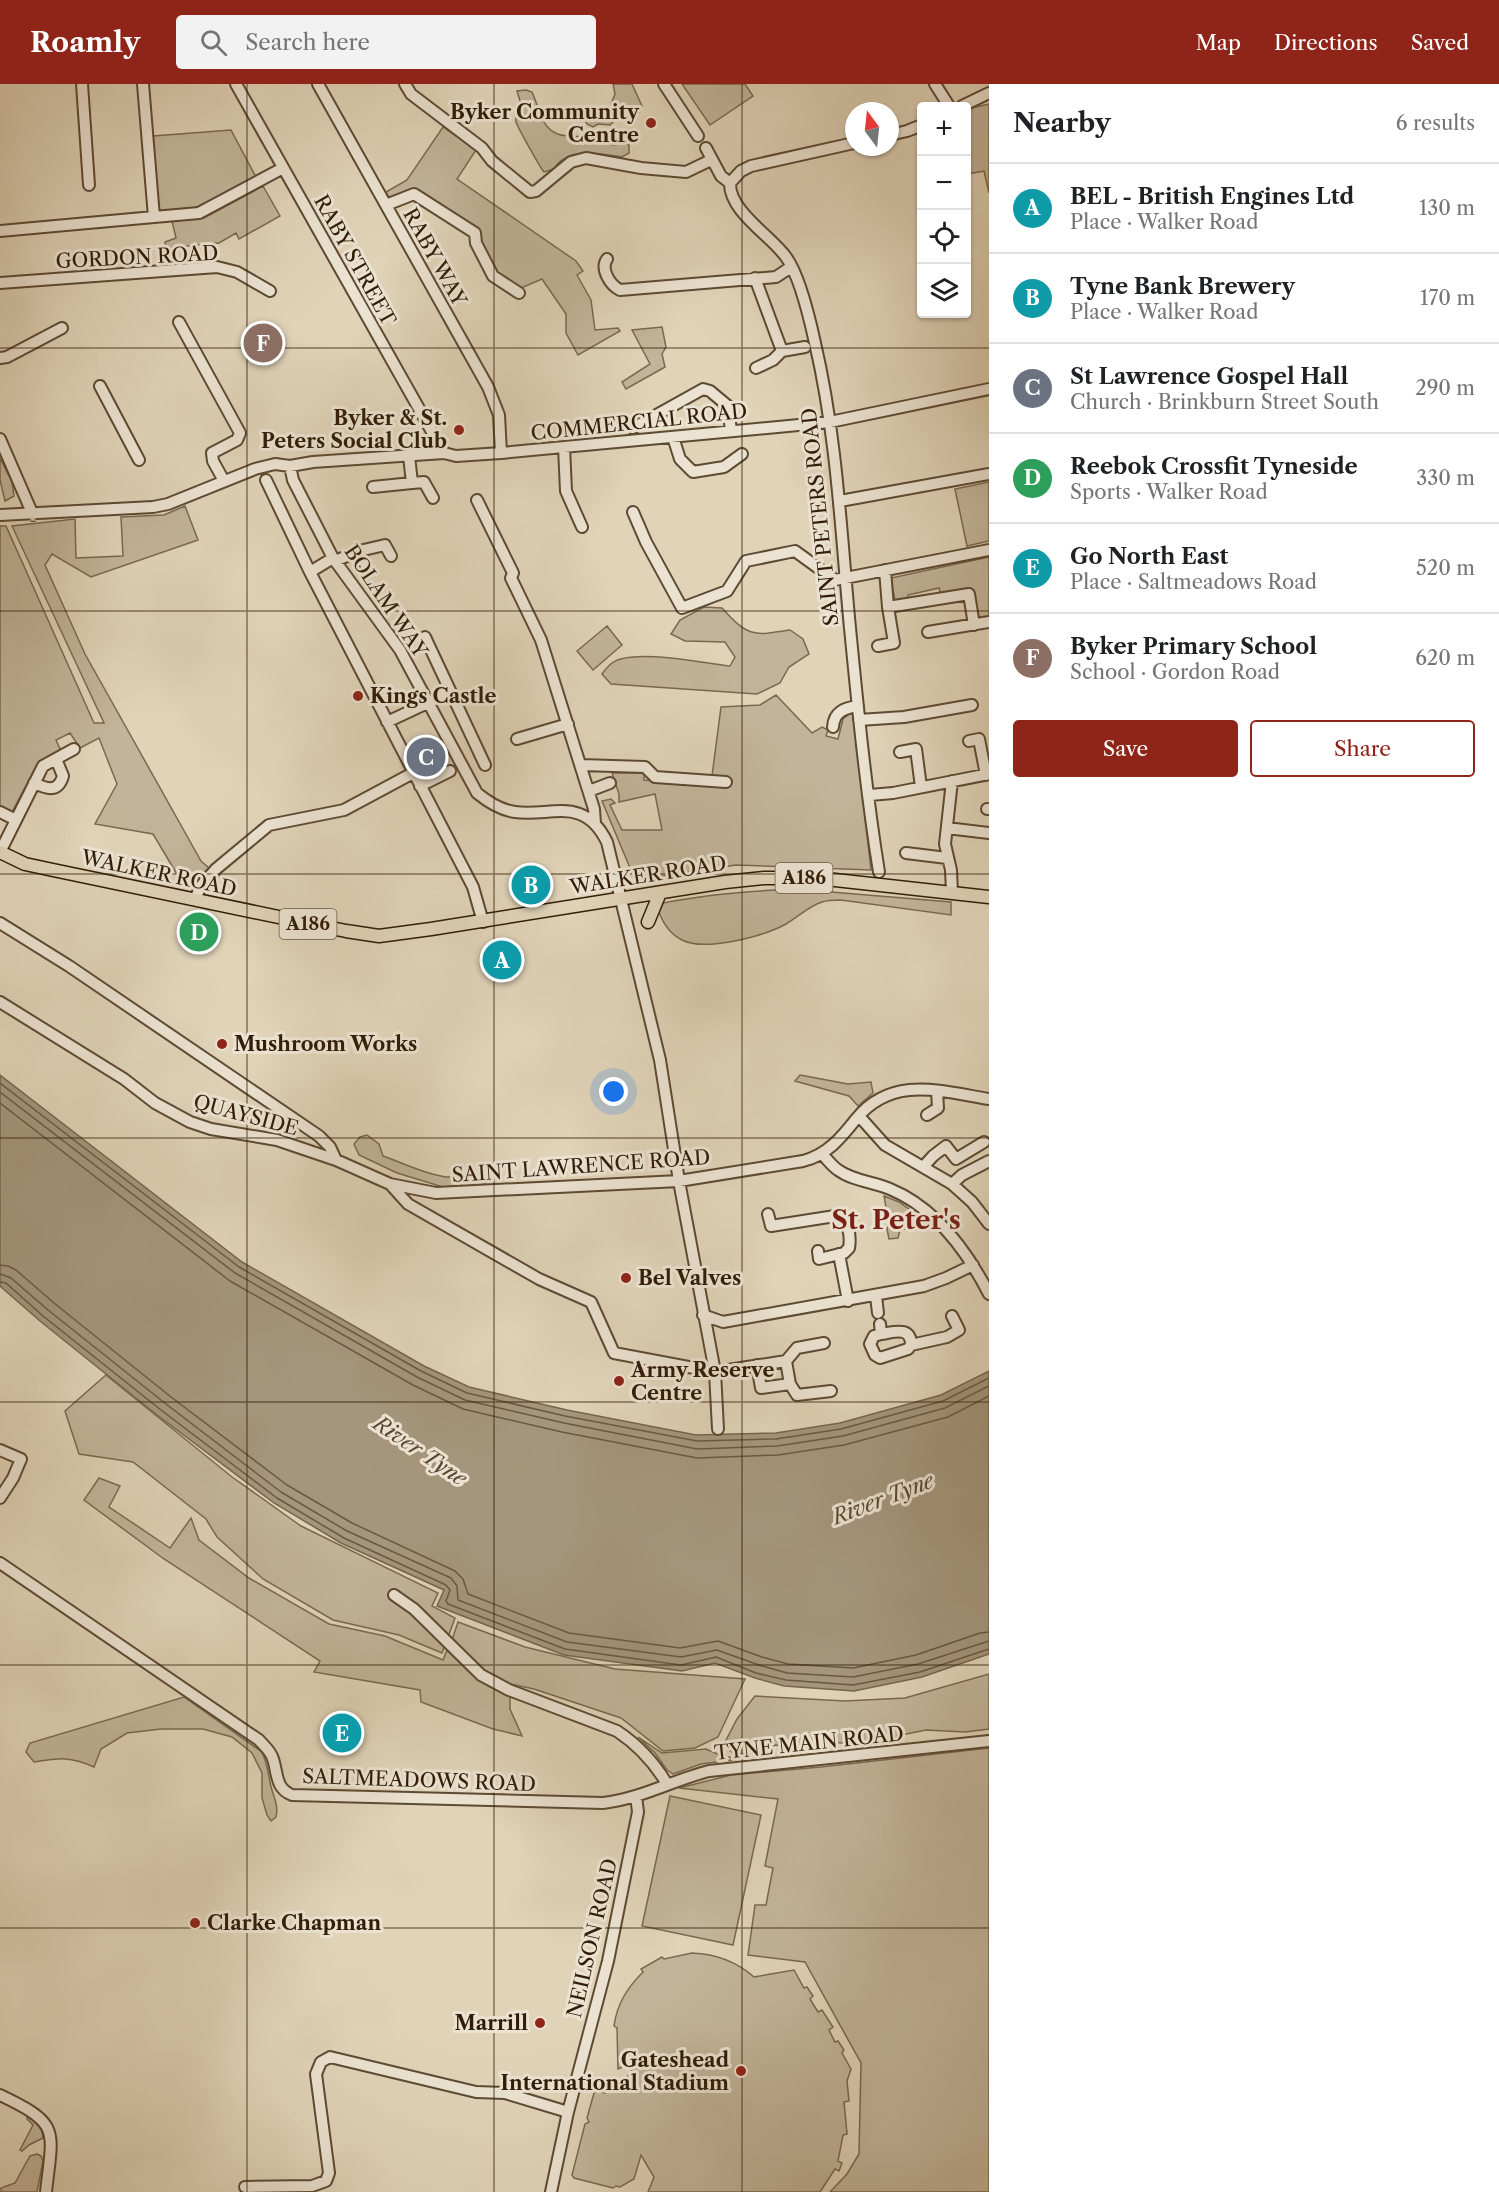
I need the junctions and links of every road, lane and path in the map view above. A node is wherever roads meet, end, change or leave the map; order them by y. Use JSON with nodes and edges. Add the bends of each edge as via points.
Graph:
{"nodes":[{"id":1,"x":82,"y":84,"type":"edge"},
{"id":2,"x":143,"y":84,"type":"edge"},
{"id":3,"x":236,"y":84,"type":"edge"},
{"id":4,"x":318,"y":84,"type":"edge"},
{"id":5,"x":405,"y":84,"type":"edge"},
{"id":6,"x":664,"y":84,"type":"edge"},
{"id":7,"x":935,"y":84,"type":"edge"},
{"id":8,"x":989,"y":93,"type":"edge"},
{"id":9,"x":946,"y":102,"type":"edge"},
{"id":10,"x":970,"y":102,"type":"edge"},
{"id":11,"x":917,"y":126,"type":"edge"},
{"id":12,"x":899,"y":132,"type":"edge"},
{"id":13,"x":698,"y":136,"type":"dead end"},
{"id":14,"x":845,"y":145,"type":"edge"},
{"id":15,"x":706,"y":148,"type":"dead end"},
{"id":16,"x":711,"y":160,"type":"junction"},
{"id":17,"x":283,"y":168,"type":"junction"},
{"id":18,"x":730,"y":183,"type":"junction"},
{"id":19,"x":89,"y":185,"type":"dead end"},
{"id":20,"x":386,"y":206,"type":"junction"},
{"id":21,"x":154,"y":217,"type":"junction"},
{"id":22,"x":0,"y":231,"type":"edge"},
{"id":23,"x":607,"y":259,"type":"dead end"},
{"id":24,"x":792,"y":267,"type":"junction"},
{"id":25,"x":755,"y":278,"type":"junction"},
{"id":26,"x":0,"y":283,"type":"edge"},
{"id":27,"x":270,"y":291,"type":"dead end"},
{"id":28,"x":519,"y":293,"type":"dead end"},
{"id":29,"x":179,"y":322,"type":"dead end"},
{"id":30,"x":62,"y":328,"type":"dead end"},
{"id":31,"x":805,"y":347,"type":"dead end"},
{"id":32,"x":782,"y":351,"type":"junction"},
{"id":33,"x":0,"y":358,"type":"edge"},
{"id":34,"x":756,"y":368,"type":"dead end"},
{"id":35,"x":100,"y":386,"type":"dead end"},
{"id":36,"x":989,"y":389,"type":"edge"},
{"id":37,"x":830,"y":422,"type":"junction"},
{"id":38,"x":633,"y":428,"type":"dead end"},
{"id":39,"x":731,"y":431,"type":"junction"},
{"id":40,"x":674,"y":437,"type":"junction"},
{"id":41,"x":0,"y":439,"type":"edge"},
{"id":42,"x":564,"y":447,"type":"junction"},
{"id":43,"x":444,"y":453,"type":"junction"},
{"id":44,"x":501,"y":453,"type":"junction"},
{"id":45,"x":742,"y":454,"type":"dead end"},
{"id":46,"x":409,"y":456,"type":"junction"},
{"id":47,"x":139,"y":460,"type":"dead end"},
{"id":48,"x":290,"y":466,"type":"junction"},
{"id":49,"x":989,"y":474,"type":"edge"},
{"id":50,"x":266,"y":480,"type":"dead end"},
{"id":51,"x":224,"y":481,"type":"junction"},
{"id":52,"x":412,"y":483,"type":"junction"},
{"id":53,"x":373,"y":487,"type":"dead end"},
{"id":54,"x":433,"y":498,"type":"dead end"},
{"id":55,"x":477,"y":500,"type":"dead end"},
{"id":56,"x":840,"y":501,"type":"junction"},
{"id":57,"x":633,"y":512,"type":"dead end"},
{"id":58,"x":0,"y":515,"type":"edge"},
{"id":59,"x":33,"y":515,"type":"junction"},
{"id":60,"x":582,"y":528,"type":"dead end"},
{"id":61,"x":359,"y":550,"type":"junction"},
{"id":62,"x":989,"y":550,"type":"edge"},
{"id":63,"x":391,"y":556,"type":"dead end"},
{"id":64,"x":334,"y":559,"type":"junction"},
{"id":65,"x":366,"y":566,"type":"dead end"},
{"id":66,"x":885,"y":570,"type":"junction"},
{"id":67,"x":310,"y":572,"type":"junction"},
{"id":68,"x":847,"y":578,"type":"junction"},
{"id":69,"x":888,"y":607,"type":"junction"},
{"id":70,"x":989,"y":622,"type":"edge"},
{"id":71,"x":974,"y":625,"type":"junction"},
{"id":72,"x":928,"y":632,"type":"dead end"},
{"id":73,"x":425,"y":637,"type":"dead end"},
{"id":74,"x":878,"y":646,"type":"dead end"},
{"id":75,"x":451,"y":692,"type":"junction"},
{"id":76,"x":429,"y":702,"type":"junction"},
{"id":77,"x":972,"y":705,"type":"dead end"},
{"id":78,"x":858,"y":706,"type":"junction"},
{"id":79,"x":859,"y":720,"type":"junction"},
{"id":80,"x":387,"y":722,"type":"junction"},
{"id":81,"x":568,"y":724,"type":"junction"},
{"id":82,"x":833,"y":727,"type":"dead end"},
{"id":83,"x":517,"y":739,"type":"dead end"},
{"id":84,"x":969,"y":741,"type":"dead end"},
{"id":85,"x":74,"y":749,"type":"dead end"},
{"id":86,"x":900,"y":752,"type":"dead end"},
{"id":87,"x":56,"y":759,"type":"junction"},
{"id":88,"x":485,"y":765,"type":"dead end"},
{"id":89,"x":581,"y":765,"type":"junction"},
{"id":90,"x":450,"y":771,"type":"dead end"},
{"id":91,"x":413,"y":773,"type":"junction"},
{"id":92,"x":988,"y":774,"type":"edge"},
{"id":93,"x":952,"y":781,"type":"junction"},
{"id":94,"x":726,"y":782,"type":"dead end"},
{"id":95,"x":34,"y":783,"type":"junction"},
{"id":96,"x":610,"y":783,"type":"dead end"},
{"id":97,"x":420,"y":786,"type":"junction"},
{"id":98,"x":921,"y":787,"type":"junction"},
{"id":99,"x":589,"y":791,"type":"junction"},
{"id":100,"x":870,"y":795,"type":"dead end"},
{"id":101,"x":0,"y":812,"type":"edge"},
{"id":102,"x":16,"y":820,"type":"junction"},
{"id":103,"x":595,"y":824,"type":"junction"},
{"id":104,"x":947,"y":828,"type":"junction"},
{"id":105,"x":989,"y":833,"type":"edge"},
{"id":106,"x":0,"y":852,"type":"edge"},
{"id":107,"x":906,"y":853,"type":"dead end"},
{"id":108,"x":947,"y":858,"type":"junction"},
{"id":109,"x":879,"y":872,"type":"dead end"},
{"id":110,"x":660,"y":892,"type":"junction"},
{"id":111,"x":952,"y":893,"type":"junction"},
{"id":112,"x":989,"y":897,"type":"edge"},
{"id":113,"x":195,"y":899,"type":"junction"},
{"id":114,"x":620,"y":899,"type":"junction"},
{"id":115,"x":483,"y":922,"type":"junction"},
{"id":116,"x":648,"y":922,"type":"dead end"},
{"id":117,"x":0,"y":923,"type":"edge"},
{"id":118,"x":0,"y":1002,"type":"edge"},
{"id":119,"x":937,"y":1091,"type":"junction"},
{"id":120,"x":989,"y":1099,"type":"edge"},
{"id":121,"x":927,"y":1114,"type":"dead end"},
{"id":122,"x":859,"y":1116,"type":"junction"},
{"id":123,"x":984,"y":1142,"type":"dead end"},
{"id":124,"x":822,"y":1154,"type":"junction"},
{"id":125,"x":336,"y":1160,"type":"junction"},
{"id":126,"x":989,"y":1161,"type":"edge"},
{"id":127,"x":924,"y":1166,"type":"junction"},
{"id":128,"x":679,"y":1181,"type":"junction"},
{"id":129,"x":952,"y":1184,"type":"junction"},
{"id":130,"x":390,"y":1185,"type":"junction"},
{"id":131,"x":436,"y":1193,"type":"joint"},
{"id":132,"x":768,"y":1214,"type":"dead end"},
{"id":133,"x":989,"y":1224,"type":"edge"},
{"id":134,"x":818,"y":1251,"type":"dead end"},
{"id":135,"x":839,"y":1254,"type":"junction"},
{"id":136,"x":973,"y":1265,"type":"junction"},
{"id":137,"x":986,"y":1280,"type":"edge"},
{"id":138,"x":989,"y":1294,"type":"edge"},
{"id":139,"x":876,"y":1296,"type":"junction"},
{"id":140,"x":848,"y":1301,"type":"junction"},
{"id":141,"x":703,"y":1315,"type":"junction"},
{"id":142,"x":952,"y":1316,"type":"dead end"},
{"id":143,"x":880,"y":1323,"type":"junction"},
{"id":144,"x":824,"y":1343,"type":"dead end"},
{"id":145,"x":911,"y":1345,"type":"junction"},
{"id":146,"x":786,"y":1361,"type":"junction"},
{"id":147,"x":757,"y":1365,"type":"junction"},
{"id":148,"x":715,"y":1372,"type":"junction"},
{"id":149,"x":790,"y":1384,"type":"junction"},
{"id":150,"x":831,"y":1391,"type":"dead end"},
{"id":151,"x":718,"y":1429,"type":"dead end"},
{"id":152,"x":0,"y":1450,"type":"edge"},
{"id":153,"x":0,"y":1498,"type":"edge"},
{"id":154,"x":0,"y":1563,"type":"edge"},
{"id":155,"x":394,"y":1595,"type":"dead end"},
{"id":156,"x":989,"y":1741,"type":"edge"},
{"id":157,"x":667,"y":1784,"type":"junction"},
{"id":158,"x":636,"y":1796,"type":"junction"},
{"id":159,"x":0,"y":2095,"type":"edge"},
{"id":160,"x":568,"y":2112,"type":"junction"},
{"id":161,"x":326,"y":2181,"type":"junction"},
{"id":162,"x":245,"y":2187,"type":"dead end"},
{"id":163,"x":46,"y":2192,"type":"edge"},
{"id":164,"x":332,"y":2192,"type":"edge"},
{"id":165,"x":551,"y":2192,"type":"edge"}],
"edges":[{"from":1,"to":19,"type":"street"},
{"from":2,"to":21,"type":"street"},
{"from":3,"to":17,"type":"street","name":"RABY STREET"},
{"from":4,"to":20,"type":"street","name":"RABY WAY"},
{"from":5,"to":16,"type":"street","via":[[411,94],[482,148],[530,192],[571,162],[586,158],[687,172]]},
{"from":6,"to":13,"type":"street"},
{"from":7,"to":9,"type":"street"},
{"from":8,"to":10,"type":"street"},
{"from":11,"to":12,"type":"street"},
{"from":14,"to":18,"type":"street","via":[[751,166]]},
{"from":15,"to":16,"type":"street","name":"SAINT PETERS ROAD"},
{"from":16,"to":18,"type":"street","name":"SAINT PETERS ROAD"},
{"from":17,"to":21,"type":"street","via":[[199,213]]},
{"from":17,"to":43,"type":"street","name":"RABY STREET"},
{"from":18,"to":24,"type":"street","name":"SAINT PETERS ROAD","via":[[738,204]]},
{"from":20,"to":28,"type":"street","via":[[414,194],[475,233],[493,276]]},
{"from":20,"to":44,"type":"street","name":"RABY WAY","via":[[494,400]]},
{"from":21,"to":22,"type":"street"},
{"from":23,"to":25,"type":"street","via":[[604,268],[613,286],[620,290]]},
{"from":24,"to":25,"type":"street","via":[[776,277]]},
{"from":24,"to":37,"type":"street","name":"SAINT PETERS ROAD","via":[[812,329]]},
{"from":25,"to":32,"type":"street"},
{"from":26,"to":27,"type":"street","name":"GORDON ROAD","via":[[217,267],[237,272]]},
{"from":29,"to":51,"type":"street","via":[[240,433],[237,440],[212,453]]},
{"from":30,"to":33,"type":"street"},
{"from":31,"to":32,"type":"street"},
{"from":32,"to":34,"type":"street"},
{"from":35,"to":47,"type":"street"},
{"from":36,"to":37,"type":"street","name":"COMMERCIAL ROAD"},
{"from":37,"to":39,"type":"street","name":"COMMERCIAL ROAD"},
{"from":37,"to":56,"type":"street","name":"SAINT PETERS ROAD"},
{"from":38,"to":39,"type":"street","via":[[703,389],[728,406]]},
{"from":39,"to":40,"type":"street","name":"COMMERCIAL ROAD"},
{"from":40,"to":42,"type":"street","name":"COMMERCIAL ROAD"},
{"from":40,"to":45,"type":"street","via":[[680,459],[693,472],[724,467]]},
{"from":41,"to":59,"type":"street"},
{"from":42,"to":44,"type":"street","name":"COMMERCIAL ROAD"},
{"from":42,"to":60,"type":"street","via":[[566,491]]},
{"from":43,"to":44,"type":"street","name":"COMMERCIAL ROAD"},
{"from":43,"to":46,"type":"street","name":"COMMERCIAL ROAD"},
{"from":46,"to":48,"type":"street","name":"COMMERCIAL ROAD"},
{"from":46,"to":52,"type":"street"},
{"from":48,"to":51,"type":"street","name":"COMMERCIAL ROAD","via":[[275,464]]},
{"from":48,"to":64,"type":"street","name":"BOLAM WAY","via":[[293,480]]},
{"from":49,"to":56,"type":"street"},
{"from":50,"to":67,"type":"street"},
{"from":51,"to":59,"type":"street","name":"COMMERCIAL ROAD","via":[[153,507]]},
{"from":52,"to":53,"type":"street"},
{"from":52,"to":54,"type":"street","via":[[424,483]]},
{"from":55,"to":81,"type":"street","via":[[541,640]]},
{"from":56,"to":68,"type":"street","name":"SAINT PETERS ROAD"},
{"from":57,"to":68,"type":"street","via":[[682,608],[728,591],[746,561],[795,551],[835,580]]},
{"from":58,"to":59,"type":"street","name":"COMMERCIAL ROAD"},
{"from":61,"to":63,"type":"street","via":[[385,545]]},
{"from":61,"to":64,"type":"street"},
{"from":61,"to":65,"type":"street"},
{"from":62,"to":66,"type":"street"},
{"from":64,"to":67,"type":"street"},
{"from":64,"to":76,"type":"street","name":"BOLAM WAY","via":[[400,650]]},
{"from":66,"to":68,"type":"street"},
{"from":66,"to":69,"type":"street"},
{"from":67,"to":80,"type":"street"},
{"from":68,"to":78,"type":"street","name":"SAINT PETERS ROAD"},
{"from":69,"to":71,"type":"street","via":[[969,594]]},
{"from":69,"to":74,"type":"street","via":[[894,643]]},
{"from":70,"to":71,"type":"street"},
{"from":71,"to":72,"type":"street"},
{"from":73,"to":75,"type":"street"},
{"from":75,"to":76,"type":"street"},
{"from":75,"to":88,"type":"street"},
{"from":76,"to":80,"type":"street"},
{"from":76,"to":103,"type":"street","name":"BOLAM WAY","via":[[471,783],[490,804],[515,812],[565,810]]},
{"from":77,"to":79,"type":"street"},
{"from":78,"to":79,"type":"street","name":"SAINT PETERS ROAD"},
{"from":78,"to":82,"type":"street","via":[[844,708],[834,718]]},
{"from":79,"to":109,"type":"street","name":"SAINT PETERS ROAD"},
{"from":80,"to":91,"type":"street"},
{"from":81,"to":83,"type":"street"},
{"from":81,"to":89,"type":"street"},
{"from":84,"to":92,"type":"street","via":[[979,739]]},
{"from":85,"to":87,"type":"street"},
{"from":86,"to":98,"type":"street","via":[[916,750]]},
{"from":87,"to":95,"type":"street","via":[[43,766]]},
{"from":87,"to":95,"type":"street","via":[[63,776],[58,786],[46,789]]},
{"from":89,"to":94,"type":"street","via":[[645,767],[654,777]]},
{"from":89,"to":99,"type":"street"},
{"from":90,"to":97,"type":"street"},
{"from":91,"to":97,"type":"street"},
{"from":91,"to":113,"type":"street","via":[[344,810],[269,825],[216,869]]},
{"from":92,"to":93,"type":"street"},
{"from":93,"to":98,"type":"street"},
{"from":93,"to":104,"type":"street"},
{"from":95,"to":102,"type":"street"},
{"from":96,"to":99,"type":"street"},
{"from":97,"to":115,"type":"street","via":[[473,887]]},
{"from":98,"to":100,"type":"street"},
{"from":99,"to":103,"type":"street"},
{"from":101,"to":102,"type":"street"},
{"from":102,"to":106,"type":"street"},
{"from":103,"to":114,"type":"street","via":[[607,842]]},
{"from":104,"to":105,"type":"street"},
{"from":104,"to":108,"type":"street"},
{"from":106,"to":113,"type":"main road","name":"WALKER ROAD","number":"A186","via":[[25,864]]},
{"from":107,"to":108,"type":"street"},
{"from":108,"to":111,"type":"street"},
{"from":110,"to":111,"type":"main road","name":"WALKER ROAD","number":"A186","via":[[764,878],[817,878]]},
{"from":110,"to":114,"type":"main road","name":"WALKER ROAD","number":"A186"},
{"from":110,"to":116,"type":"main road"},
{"from":111,"to":112,"type":"main road","name":"WALKER ROAD","number":"A186"},
{"from":113,"to":115,"type":"main road","name":"WALKER ROAD","number":"A186","via":[[379,936]]},
{"from":114,"to":115,"type":"main road","name":"WALKER ROAD","number":"A186"},
{"from":114,"to":128,"type":"street","via":[[660,1060]]},
{"from":117,"to":125,"type":"street","via":[[319,1136]]},
{"from":118,"to":125,"type":"street","name":"QUAYSIDE","via":[[190,1122],[277,1140]]},
{"from":119,"to":120,"type":"street","name":"SAINT LAWRENCE ROAD"},
{"from":119,"to":121,"type":"street","via":[[938,1108]]},
{"from":119,"to":122,"type":"street","name":"SAINT LAWRENCE ROAD","via":[[890,1094],[870,1104]]},
{"from":122,"to":124,"type":"street","name":"SAINT LAWRENCE ROAD"},
{"from":122,"to":127,"type":"street","via":[[885,1145]]},
{"from":123,"to":127,"type":"street","via":[[956,1159],[946,1146]]},
{"from":124,"to":128,"type":"street","name":"SAINT LAWRENCE ROAD","via":[[803,1161]]},
{"from":124,"to":136,"type":"street","via":[[842,1173],[891,1189],[920,1206],[946,1229]]},
{"from":125,"to":130,"type":"street","name":"QUAYSIDE"},
{"from":126,"to":129,"type":"street"},
{"from":127,"to":129,"type":"street"},
{"from":128,"to":131,"type":"street","name":"SAINT LAWRENCE ROAD"},
{"from":128,"to":141,"type":"street"},
{"from":129,"to":133,"type":"street"},
{"from":130,"to":131,"type":"street","name":"QUAYSIDE"},
{"from":130,"to":148,"type":"street","via":[[408,1204],[539,1279],[591,1302],[614,1353]]},
{"from":132,"to":135,"type":"street","via":[[771,1230],[839,1217],[846,1224],[850,1245]]},
{"from":134,"to":135,"type":"street","via":[[819,1259]]},
{"from":135,"to":140,"type":"street"},
{"from":136,"to":137,"type":"street"},
{"from":136,"to":139,"type":"street","via":[[934,1283]]},
{"from":137,"to":138,"type":"street"},
{"from":139,"to":140,"type":"street"},
{"from":139,"to":143,"type":"street"},
{"from":140,"to":141,"type":"street","via":[[723,1322]]},
{"from":141,"to":148,"type":"street"},
{"from":142,"to":145,"type":"street","via":[[959,1330],[947,1337]]},
{"from":143,"to":145,"type":"street","via":[[905,1331],[911,1337]]},
{"from":143,"to":145,"type":"street","via":[[870,1344],[875,1355],[880,1358]]},
{"from":144,"to":146,"type":"street","via":[[797,1348]]},
{"from":146,"to":147,"type":"street"},
{"from":146,"to":149,"type":"street"},
{"from":147,"to":148,"type":"street"},
{"from":147,"to":149,"type":"street","via":[[761,1388]]},
{"from":148,"to":151,"type":"street"},
{"from":149,"to":150,"type":"street","via":[[797,1395]]},
{"from":152,"to":153,"type":"street","via":[[21,1459]]},
{"from":154,"to":158,"type":"street","name":"SALTMEADOWS ROAD","via":[[259,1740],[273,1758],[278,1784],[292,1795],[603,1803]]},
{"from":155,"to":157,"type":"street","via":[[481,1675],[617,1731],[646,1755]]},
{"from":156,"to":157,"type":"street","name":"TYNE MAIN ROAD","via":[[709,1771]]},
{"from":157,"to":158,"type":"street","name":"TYNE MAIN ROAD"},
{"from":158,"to":160,"type":"street","name":"NEILSON ROAD","via":[[638,1812],[608,1961]]},
{"from":159,"to":163,"type":"street","via":[[40,2116],[48,2127],[51,2147]]},
{"from":160,"to":161,"type":"street","via":[[506,2093],[476,2092],[330,2057],[321,2062],[316,2074],[329,2173]]},
{"from":160,"to":165,"type":"street","name":"NEILSON ROAD"},
{"from":161,"to":162,"type":"street","via":[[312,2186]]},
{"from":161,"to":164,"type":"street"}]}
